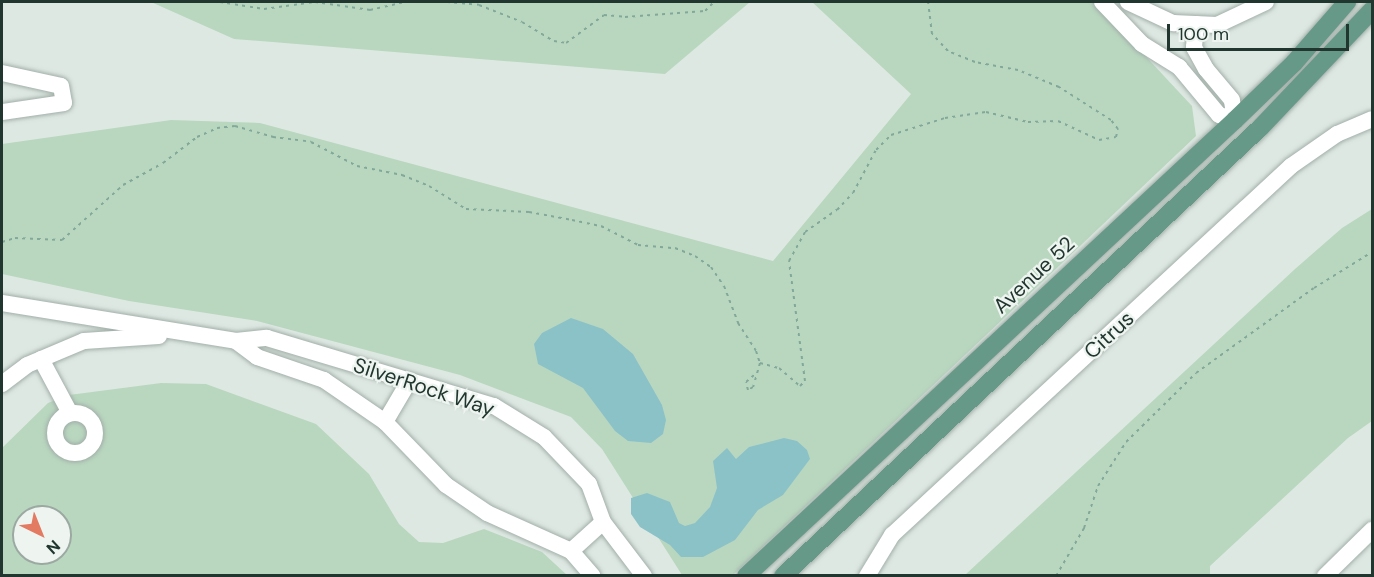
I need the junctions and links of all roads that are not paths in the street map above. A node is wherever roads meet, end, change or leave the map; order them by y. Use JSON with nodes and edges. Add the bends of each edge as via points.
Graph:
{"nodes":[{"id":1,"x":1102,"y":2,"type":"edge"},
{"id":2,"x":1128,"y":2,"type":"edge"},
{"id":3,"x":1266,"y":2,"type":"edge"},
{"id":4,"x":1347,"y":2,"type":"edge"},
{"id":5,"x":1372,"y":10,"type":"edge"},
{"id":6,"x":1196,"y":24,"type":"junction"},
{"id":7,"x":1194,"y":46,"type":"junction"},
{"id":8,"x":1179,"y":67,"type":"junction"},
{"id":9,"x":2,"y":73,"type":"edge"},
{"id":10,"x":2,"y":112,"type":"edge"},
{"id":11,"x":1372,"y":119,"type":"edge"},
{"id":12,"x":1235,"y":120,"type":"junction"},
{"id":13,"x":2,"y":303,"type":"edge"},
{"id":14,"x":213,"y":337,"type":"junction"},
{"id":15,"x":236,"y":342,"type":"junction"},
{"id":16,"x":41,"y":360,"type":"junction"},
{"id":17,"x":408,"y":383,"type":"junction"},
{"id":18,"x":2,"y":384,"type":"edge"},
{"id":19,"x":70,"y":413,"type":"dead end"},
{"id":20,"x":385,"y":422,"type":"junction"},
{"id":21,"x":603,"y":522,"type":"junction"},
{"id":22,"x":1372,"y":530,"type":"edge"},
{"id":23,"x":571,"y":551,"type":"junction"},
{"id":24,"x":635,"y":572,"type":"edge"},
{"id":25,"x":593,"y":576,"type":"edge"},
{"id":26,"x":746,"y":576,"type":"edge"},
{"id":27,"x":783,"y":576,"type":"edge"},
{"id":28,"x":867,"y":576,"type":"edge"},
{"id":29,"x":1325,"y":576,"type":"edge"}],
"edges":[{"from":1,"to":8,"type":"street","via":[[1142,44]]},
{"from":2,"to":6,"type":"street","via":[[1173,23]]},
{"from":3,"to":6,"type":"street","via":[[1217,25]]},
{"from":4,"to":12,"type":"main road","name":"Avenue 52","via":[[1294,63]]},
{"from":5,"to":27,"type":"main road","via":[[1269,120]]},
{"from":6,"to":7,"type":"street"},
{"from":7,"to":8,"type":"street"},
{"from":7,"to":12,"type":"street","via":[[1206,69],[1232,100]]},
{"from":8,"to":12,"type":"street","via":[[1219,115]]},
{"from":9,"to":10,"type":"street","via":[[61,86],[64,103]]},
{"from":11,"to":28,"type":"street","name":"Citrus","via":[[1337,134],[1291,166],[892,536]]},
{"from":12,"to":26,"type":"main road","name":"Avenue 52"},
{"from":13,"to":14,"type":"street","name":"SilverRock Way"},
{"from":14,"to":15,"type":"street","name":"SilverRock Way"},
{"from":14,"to":16,"type":"street","via":[[125,336],[84,341]]},
{"from":15,"to":17,"type":"street","name":"SilverRock Way","via":[[267,338]]},
{"from":15,"to":20,"type":"street","name":"SilverRock Way","via":[[257,357],[324,380]]},
{"from":16,"to":18,"type":"street"},
{"from":16,"to":19,"type":"street"},
{"from":17,"to":20,"type":"street"},
{"from":17,"to":21,"type":"street","name":"SilverRock Way","via":[[494,406],[544,437],[589,484]]},
{"from":20,"to":23,"type":"street","name":"SilverRock Way","via":[[446,485],[487,513]]},
{"from":21,"to":23,"type":"street"},
{"from":21,"to":24,"type":"street","name":"SilverRock Way"},
{"from":22,"to":29,"type":"street"},
{"from":23,"to":25,"type":"street","name":"SilverRock Way"}]}
